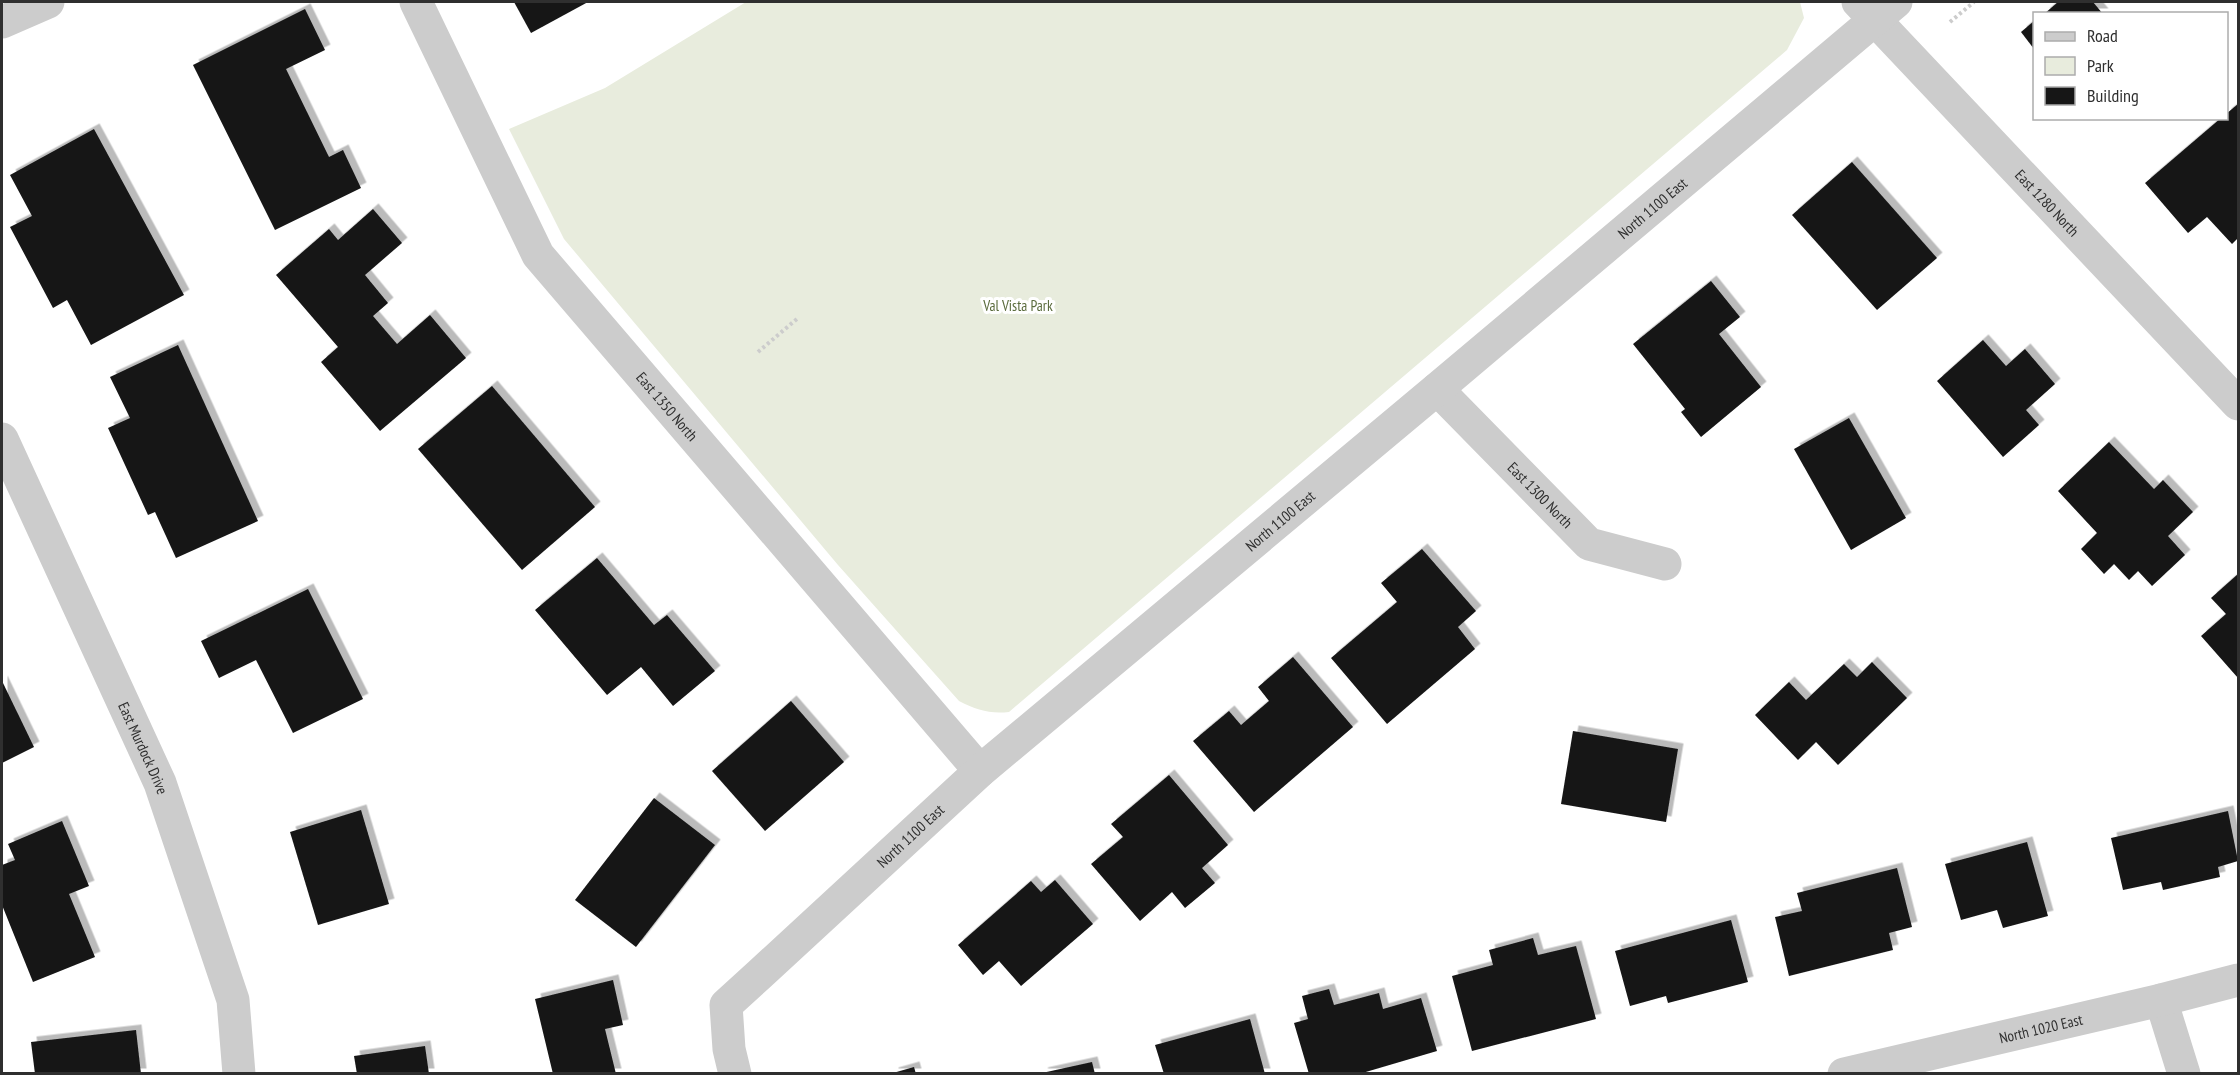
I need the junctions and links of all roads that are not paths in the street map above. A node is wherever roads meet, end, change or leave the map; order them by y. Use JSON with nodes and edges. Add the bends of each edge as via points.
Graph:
{"nodes":[{"id":1,"x":48,"y":2,"type":"edge"},
{"id":2,"x":416,"y":2,"type":"edge"},
{"id":3,"x":1876,"y":8,"type":"edge"},
{"id":4,"x":2,"y":22,"type":"edge"},
{"id":5,"x":1437,"y":389,"type":"junction"},
{"id":6,"x":2238,"y":401,"type":"edge"},
{"id":7,"x":2,"y":439,"type":"edge"},
{"id":8,"x":1665,"y":564,"type":"dead end"},
{"id":9,"x":980,"y":771,"type":"junction"},
{"id":10,"x":2238,"y":980,"type":"edge"},
{"id":11,"x":2161,"y":1000,"type":"junction"},
{"id":12,"x":239,"y":1074,"type":"edge"},
{"id":13,"x":735,"y":1074,"type":"edge"},
{"id":14,"x":1844,"y":1074,"type":"edge"},
{"id":15,"x":2184,"y":1074,"type":"edge"}],
"edges":[{"from":1,"to":4,"type":"street"},
{"from":2,"to":9,"type":"street","name":"East 1350 North","via":[[538,255]]},
{"from":3,"to":5,"type":"street","name":"North 1100 East"},
{"from":3,"to":6,"type":"street","name":"East 1280 North"},
{"from":5,"to":8,"type":"street","name":"East 1300 North","via":[[1589,544]]},
{"from":5,"to":9,"type":"street","name":"North 1100 East"},
{"from":7,"to":12,"type":"street","name":"East Murdock Drive","via":[[160,783],[233,1000]]},
{"from":9,"to":13,"type":"street","name":"North 1100 East","via":[[726,1005]]},
{"from":10,"to":11,"type":"street","name":"North 1020 East"},
{"from":11,"to":14,"type":"street","name":"North 1020 East"},
{"from":11,"to":15,"type":"street"}]}
